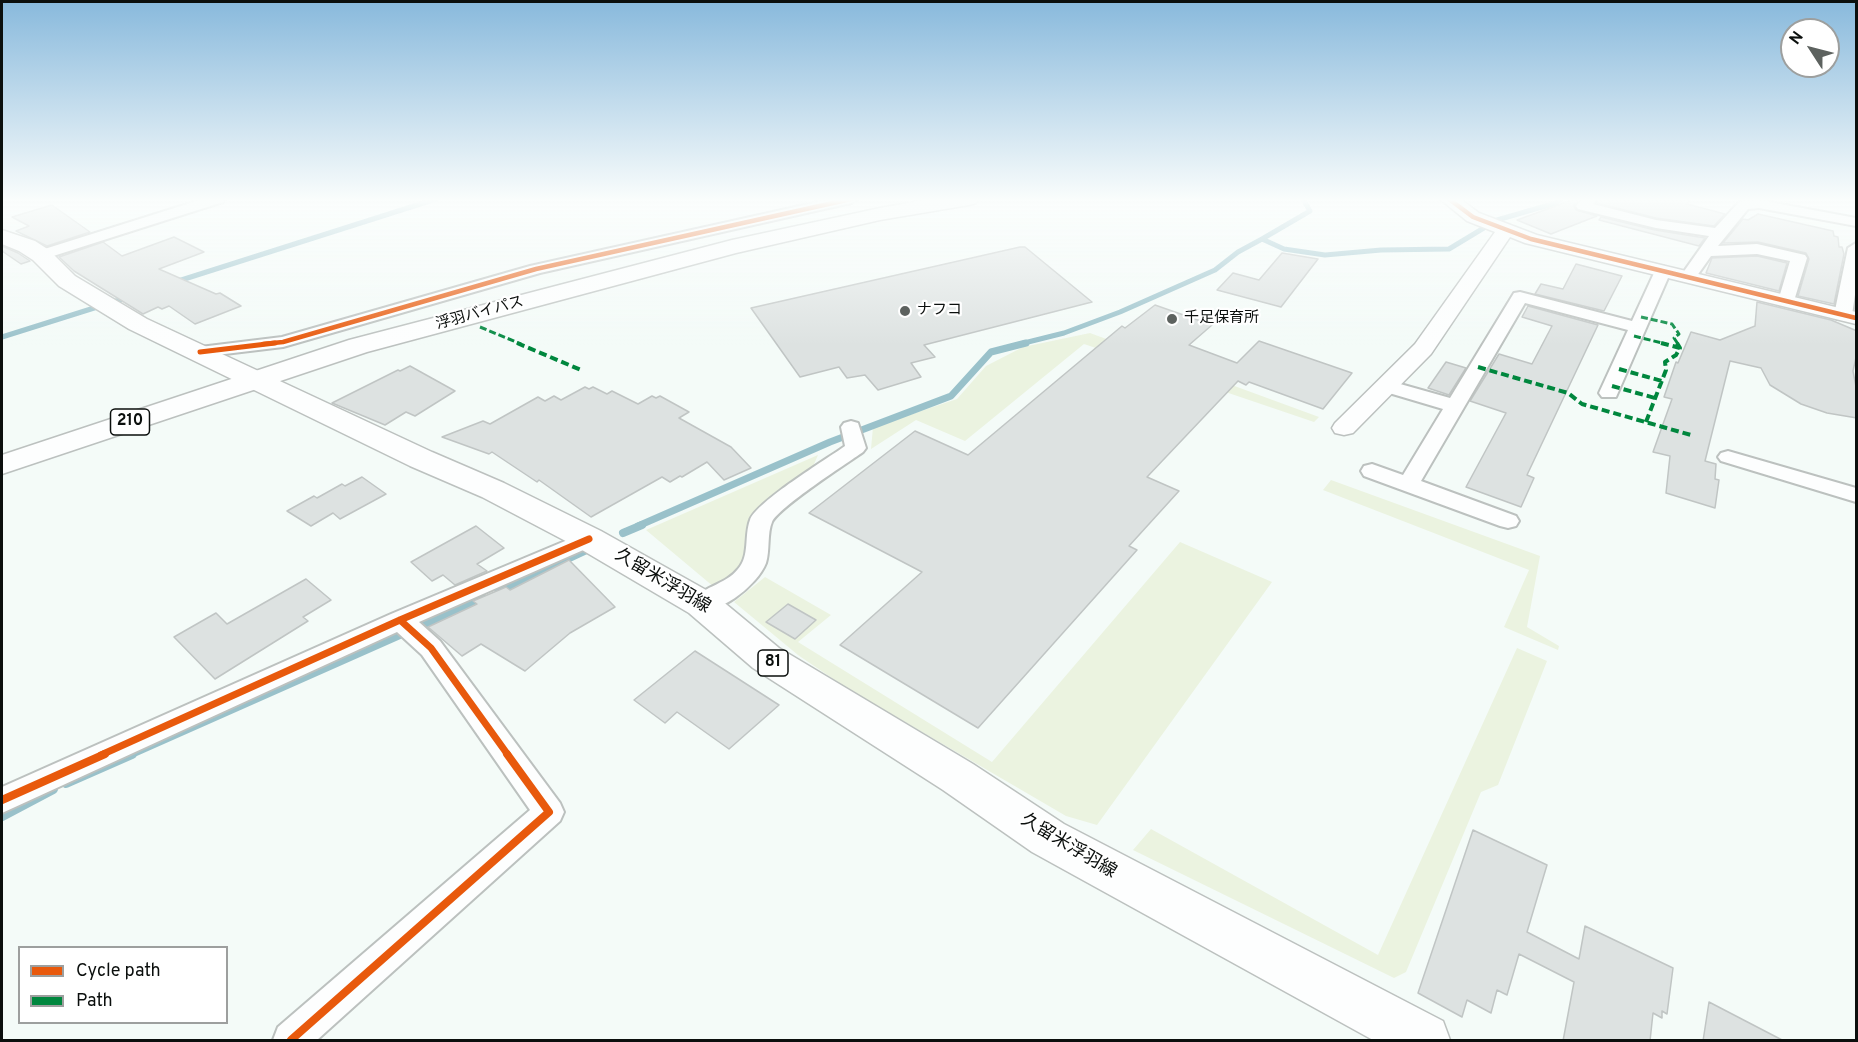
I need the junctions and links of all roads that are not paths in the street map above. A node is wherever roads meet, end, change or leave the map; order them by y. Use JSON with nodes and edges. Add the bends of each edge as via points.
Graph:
{"nodes":[{"id":1,"x":30,"y":248,"type":"edge"},
{"id":2,"x":64,"y":248,"type":"edge"},
{"id":3,"x":632,"y":248,"type":"edge"},
{"id":4,"x":736,"y":248,"type":"edge"},
{"id":5,"x":1493,"y":248,"type":"edge"},
{"id":6,"x":1571,"y":248,"type":"edge"},
{"id":7,"x":1709,"y":248,"type":"edge"},
{"id":8,"x":1857,"y":248,"type":"edge"},
{"id":9,"x":1707,"y":251,"type":"junction"},
{"id":10,"x":41,"y":255,"type":"junction"},
{"id":11,"x":1663,"y":271,"type":"junction"},
{"id":12,"x":1688,"y":277,"type":"junction"},
{"id":13,"x":1786,"y":301,"type":"junction"},
{"id":14,"x":1850,"y":316,"type":"edge"},
{"id":15,"x":1637,"y":327,"type":"junction"},
{"id":16,"x":200,"y":352,"type":"junction"},
{"id":17,"x":258,"y":380,"type":"junction"},
{"id":18,"x":1386,"y":386,"type":"junction"},
{"id":19,"x":1609,"y":393,"type":"dead end"},
{"id":20,"x":1455,"y":406,"type":"junction"},
{"id":21,"x":1344,"y":429,"type":"dead end"},
{"id":22,"x":853,"y":433,"type":"dead end"},
{"id":23,"x":1728,"y":457,"type":"dead end"},
{"id":24,"x":2,"y":465,"type":"edge"},
{"id":25,"x":1372,"y":471,"type":"dead end"},
{"id":26,"x":1409,"y":483,"type":"junction"},
{"id":27,"x":1857,"y":495,"type":"edge"},
{"id":28,"x":1508,"y":521,"type":"dead end"},
{"id":29,"x":589,"y":539,"type":"junction"},
{"id":30,"x":702,"y":603,"type":"junction"},
{"id":31,"x":400,"y":620,"type":"junction"},
{"id":32,"x":2,"y":800,"type":"edge"},
{"id":33,"x":291,"y":1041,"type":"edge"},
{"id":34,"x":1424,"y":1041,"type":"edge"}],
"edges":[{"from":1,"to":10,"type":"main road","name":"久留米浮羽線","number":"81"},
{"from":2,"to":10,"type":"street"},
{"from":3,"to":16,"type":"street","via":[[536,269],[283,342]]},
{"from":4,"to":17,"type":"main road","name":"浮羽バイパス","number":"210","via":[[358,346]]},
{"from":5,"to":18,"type":"street","via":[[1423,349]]},
{"from":6,"to":11,"type":"street"},
{"from":7,"to":9,"type":"street"},
{"from":8,"to":14,"type":"street"},
{"from":9,"to":12,"type":"street"},
{"from":9,"to":13,"type":"street","via":[[1757,249],[1799,258]]},
{"from":10,"to":16,"type":"main road","name":"久留米浮羽線","number":"81","via":[[67,281],[138,324]]},
{"from":11,"to":12,"type":"street"},
{"from":11,"to":15,"type":"street"},
{"from":12,"to":13,"type":"street"},
{"from":13,"to":14,"type":"street"},
{"from":15,"to":19,"type":"street"},
{"from":15,"to":20,"type":"street","via":[[1520,297]]},
{"from":16,"to":17,"type":"main road","name":"久留米浮羽線","number":"81"},
{"from":17,"to":24,"type":"main road","name":"浮羽バイパス","number":"210"},
{"from":17,"to":29,"type":"main road","name":"久留米浮羽線","number":"81"},
{"from":18,"to":20,"type":"street"},
{"from":18,"to":21,"type":"street"},
{"from":20,"to":26,"type":"street"},
{"from":22,"to":30,"type":"street","via":[[856,448],[785,497],[761,520],[758,555],[746,580]]},
{"from":23,"to":27,"type":"street"},
{"from":25,"to":26,"type":"street"},
{"from":26,"to":28,"type":"street"},
{"from":29,"to":30,"type":"main road","name":"久留米浮羽線","number":"81"},
{"from":29,"to":31,"type":"street"},
{"from":30,"to":34,"type":"main road","name":"久留米浮羽線","number":"81","via":[[766,658],[1048,838]]},
{"from":31,"to":32,"type":"street"},
{"from":31,"to":33,"type":"street","via":[[431,648],[549,812]]}]}
